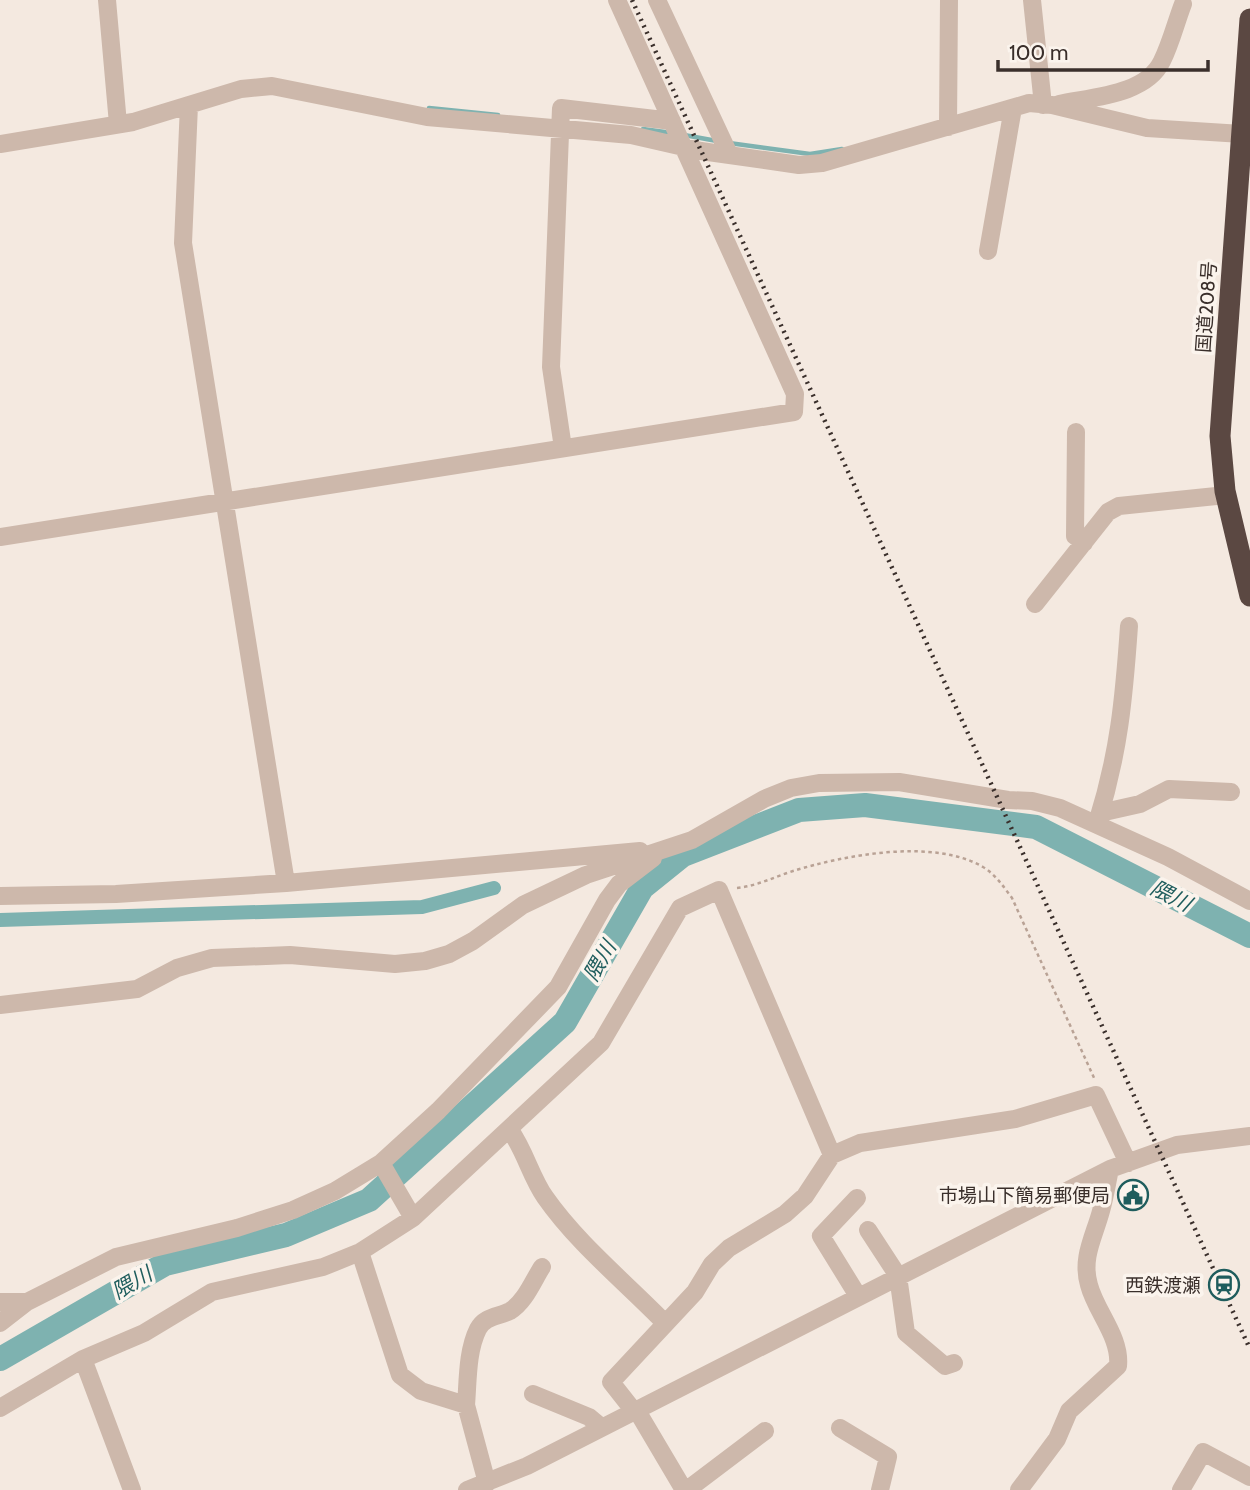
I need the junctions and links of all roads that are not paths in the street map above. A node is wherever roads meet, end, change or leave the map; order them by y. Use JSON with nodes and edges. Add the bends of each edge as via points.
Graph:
{"nodes":[{"id":1,"x":107,"y":0,"type":"edge"},
{"id":2,"x":617,"y":0,"type":"edge"},
{"id":3,"x":657,"y":0,"type":"edge"},
{"id":4,"x":949,"y":0,"type":"edge"},
{"id":5,"x":1032,"y":0,"type":"edge"},
{"id":6,"x":1182,"y":4,"type":"dead end"},
{"id":7,"x":1250,"y":19,"type":"edge"},
{"id":8,"x":189,"y":104,"type":"junction"},
{"id":9,"x":1048,"y":105,"type":"junction"},
{"id":10,"x":1013,"y":108,"type":"junction"},
{"id":11,"x":673,"y":121,"type":"junction"},
{"id":12,"x":118,"y":124,"type":"junction"},
{"id":13,"x":948,"y":127,"type":"junction"},
{"id":14,"x":558,"y":128,"type":"junction"},
{"id":15,"x":0,"y":145,"type":"edge"},
{"id":16,"x":684,"y":146,"type":"junction"},
{"id":17,"x":1244,"y":147,"type":"edge"},
{"id":18,"x":729,"y":154,"type":"junction"},
{"id":19,"x":988,"y":251,"type":"dead end"},
{"id":20,"x":1076,"y":432,"type":"dead end"},
{"id":21,"x":563,"y":448,"type":"junction"},
{"id":22,"x":1226,"y":495,"type":"junction"},
{"id":23,"x":223,"y":501,"type":"junction"},
{"id":24,"x":0,"y":537,"type":"edge"},
{"id":25,"x":1084,"y":542,"type":"junction"},
{"id":26,"x":1250,"y":596,"type":"edge"},
{"id":27,"x":1035,"y":604,"type":"dead end"},
{"id":28,"x":1129,"y":626,"type":"dead end"},
{"id":29,"x":1231,"y":792,"type":"dead end"},
{"id":30,"x":1099,"y":818,"type":"junction"},
{"id":31,"x":664,"y":849,"type":"junction"},
{"id":32,"x":286,"y":883,"type":"junction"},
{"id":33,"x":0,"y":896,"type":"edge"},
{"id":34,"x":1250,"y":901,"type":"edge"},
{"id":35,"x":0,"y":1005,"type":"edge"},
{"id":36,"x":510,"y":1130,"type":"junction"},
{"id":37,"x":1250,"y":1136,"type":"edge"},
{"id":38,"x":832,"y":1155,"type":"junction"},
{"id":39,"x":1128,"y":1163,"type":"junction"},
{"id":40,"x":384,"y":1168,"type":"junction"},
{"id":41,"x":1110,"y":1169,"type":"junction"},
{"id":42,"x":857,"y":1198,"type":"dead end"},
{"id":43,"x":413,"y":1219,"type":"junction"},
{"id":44,"x":868,"y":1230,"type":"dead end"},
{"id":45,"x":360,"y":1252,"type":"junction"},
{"id":46,"x":542,"y":1267,"type":"dead end"},
{"id":47,"x":898,"y":1276,"type":"junction"},
{"id":48,"x":858,"y":1296,"type":"junction"},
{"id":49,"x":0,"y":1302,"type":"edge"},
{"id":50,"x":27,"y":1302,"type":"junction"},
{"id":51,"x":664,"y":1322,"type":"junction"},
{"id":52,"x":0,"y":1323,"type":"edge"},
{"id":53,"x":83,"y":1359,"type":"junction"},
{"id":54,"x":954,"y":1363,"type":"dead end"},
{"id":55,"x":533,"y":1394,"type":"dead end"},
{"id":56,"x":466,"y":1405,"type":"junction"},
{"id":57,"x":0,"y":1408,"type":"edge"},
{"id":58,"x":634,"y":1410,"type":"junction"},
{"id":59,"x":601,"y":1427,"type":"junction"},
{"id":60,"x":840,"y":1429,"type":"dead end"},
{"id":61,"x":765,"y":1431,"type":"dead end"},
{"id":62,"x":1250,"y":1477,"type":"edge"},
{"id":63,"x":493,"y":1485,"type":"edge"},
{"id":64,"x":132,"y":1490,"type":"edge"},
{"id":65,"x":467,"y":1490,"type":"edge"},
{"id":66,"x":685,"y":1490,"type":"edge"},
{"id":67,"x":880,"y":1490,"type":"edge"},
{"id":68,"x":1019,"y":1490,"type":"edge"},
{"id":69,"x":1181,"y":1490,"type":"edge"}],
"edges":[{"from":1,"to":12,"type":"street"},
{"from":2,"to":11,"type":"street"},
{"from":3,"to":18,"type":"street"},
{"from":4,"to":13,"type":"street"},
{"from":5,"to":9,"type":"street"},
{"from":6,"to":9,"type":"street","via":[[1162,63],[1149,78],[1134,87]]},
{"from":7,"to":17,"type":"highway","name":"国道208号"},
{"from":8,"to":12,"type":"street"},
{"from":8,"to":14,"type":"street","via":[[241,89],[272,86],[427,117]]},
{"from":8,"to":23,"type":"street","via":[[183,243]]},
{"from":9,"to":10,"type":"street","via":[[1029,103]]},
{"from":9,"to":17,"type":"street"},
{"from":10,"to":13,"type":"street"},
{"from":10,"to":19,"type":"street"},
{"from":11,"to":14,"type":"street","via":[[561,108]]},
{"from":11,"to":16,"type":"street"},
{"from":12,"to":15,"type":"street"},
{"from":13,"to":18,"type":"street","via":[[821,163],[799,165]]},
{"from":14,"to":16,"type":"street"},
{"from":14,"to":21,"type":"street","via":[[551,367]]},
{"from":16,"to":18,"type":"street"},
{"from":16,"to":21,"type":"street","via":[[795,394],[794,412]]},
{"from":17,"to":22,"type":"highway","name":"国道208号","via":[[1220,436]]},
{"from":20,"to":25,"type":"street","via":[[1075,536]]},
{"from":21,"to":23,"type":"street"},
{"from":22,"to":25,"type":"street","via":[[1119,506],[1108,512]]},
{"from":22,"to":26,"type":"highway","name":"国道208号"},
{"from":23,"to":24,"type":"street"},
{"from":23,"to":32,"type":"street"},
{"from":25,"to":27,"type":"street"},
{"from":28,"to":30,"type":"street","via":[[1124,713]]},
{"from":29,"to":30,"type":"street","via":[[1169,789]]},
{"from":30,"to":31,"type":"street","via":[[1032,800],[899,782],[818,783],[764,799],[692,840]]},
{"from":30,"to":34,"type":"street"},
{"from":31,"to":32,"type":"street"},
{"from":31,"to":35,"type":"street","via":[[586,875],[523,905],[449,954],[425,961],[395,964],[290,955],[212,958],[177,968],[137,989]]},
{"from":31,"to":40,"type":"street","via":[[619,884],[558,987]]},
{"from":32,"to":33,"type":"street"},
{"from":36,"to":38,"type":"street","via":[[601,1043],[680,908],[719,890]]},
{"from":36,"to":43,"type":"street"},
{"from":36,"to":51,"type":"street","via":[[543,1195]]},
{"from":37,"to":39,"type":"street","via":[[1177,1146]]},
{"from":38,"to":39,"type":"street","via":[[860,1143],[1015,1119],[1096,1095]]},
{"from":38,"to":51,"type":"street","via":[[805,1196],[785,1214],[729,1248]]},
{"from":39,"to":41,"type":"street"},
{"from":40,"to":43,"type":"street"},
{"from":40,"to":50,"type":"street","via":[[293,1210],[116,1257]]},
{"from":41,"to":47,"type":"street"},
{"from":41,"to":68,"type":"street","via":[[1088,1245],[1087,1271],[1089,1286],[1119,1353],[1118,1366],[1069,1411],[1057,1439]]},
{"from":42,"to":48,"type":"street","via":[[821,1236]]},
{"from":43,"to":45,"type":"street"},
{"from":44,"to":47,"type":"street"},
{"from":45,"to":53,"type":"street","via":[[323,1267],[212,1292],[144,1333]]},
{"from":45,"to":56,"type":"street","via":[[400,1375],[421,1391]]},
{"from":46,"to":56,"type":"street","via":[[521,1301],[478,1329]]},
{"from":47,"to":48,"type":"street"},
{"from":47,"to":54,"type":"street","via":[[906,1333],[945,1367]]},
{"from":48,"to":58,"type":"street"},
{"from":49,"to":50,"type":"street"},
{"from":50,"to":52,"type":"street"},
{"from":51,"to":58,"type":"street","via":[[611,1382]]},
{"from":53,"to":57,"type":"street"},
{"from":53,"to":64,"type":"street"},
{"from":55,"to":59,"type":"street","via":[[589,1417]]},
{"from":56,"to":63,"type":"street"},
{"from":58,"to":59,"type":"street"},
{"from":58,"to":66,"type":"street"},
{"from":59,"to":63,"type":"street"},
{"from":60,"to":67,"type":"street","via":[[888,1457]]},
{"from":61,"to":66,"type":"street"},
{"from":62,"to":69,"type":"street","via":[[1203,1452]]},
{"from":63,"to":65,"type":"street"}]}
